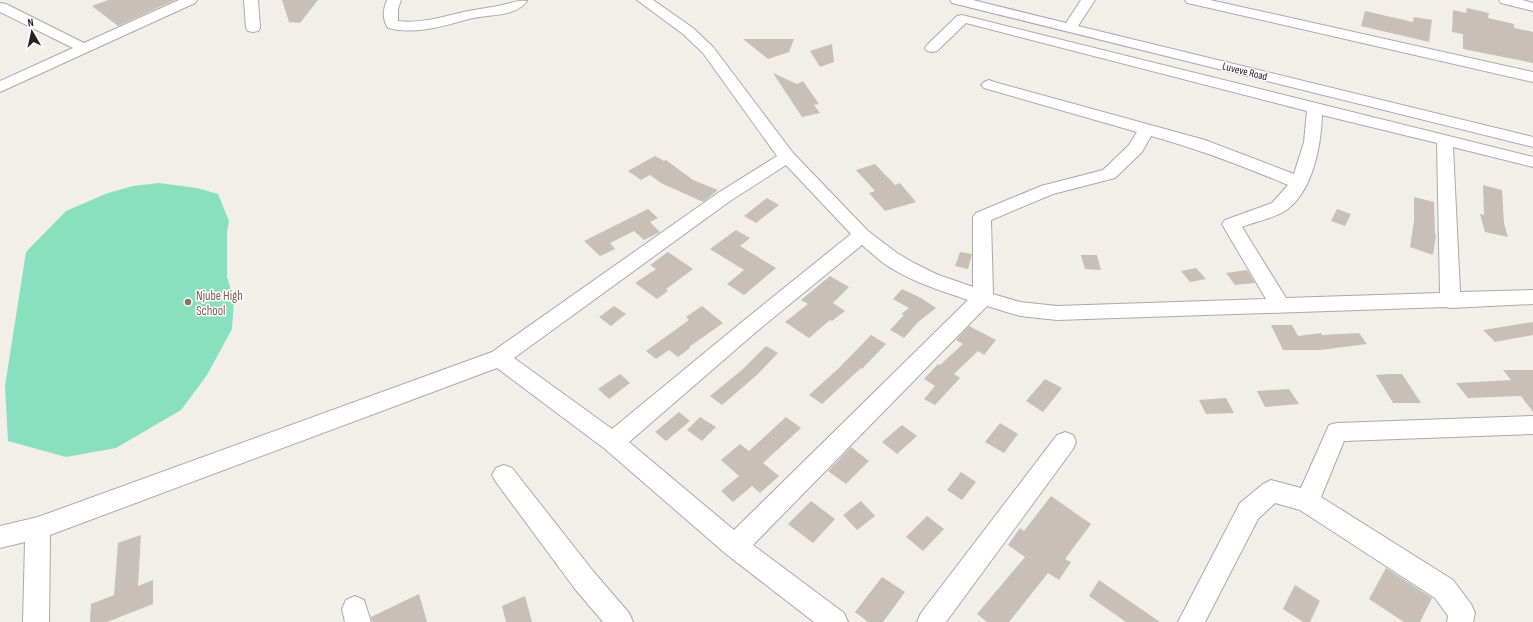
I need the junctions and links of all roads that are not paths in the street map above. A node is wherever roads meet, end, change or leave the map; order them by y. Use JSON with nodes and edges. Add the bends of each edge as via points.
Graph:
{"nodes":[{"id":1,"x":19,"y":0,"type":"edge"},
{"id":2,"x":190,"y":0,"type":"edge"},
{"id":3,"x":251,"y":0,"type":"edge"},
{"id":4,"x":394,"y":0,"type":"edge"},
{"id":5,"x":519,"y":0,"type":"edge"},
{"id":6,"x":644,"y":0,"type":"edge"},
{"id":7,"x":957,"y":0,"type":"edge"},
{"id":8,"x":1005,"y":0,"type":"edge"},
{"id":9,"x":1088,"y":0,"type":"edge"},
{"id":10,"x":1192,"y":0,"type":"edge"},
{"id":11,"x":1506,"y":0,"type":"edge"},
{"id":12,"x":1533,"y":7,"type":"edge"},
{"id":13,"x":0,"y":8,"type":"edge"},
{"id":14,"x":1073,"y":23,"type":"junction"},
{"id":15,"x":253,"y":28,"type":"dead end"},
{"id":16,"x":83,"y":48,"type":"junction"},
{"id":17,"x":932,"y":48,"type":"dead end"},
{"id":18,"x":1533,"y":77,"type":"edge"},
{"id":19,"x":989,"y":85,"type":"dead end"},
{"id":20,"x":0,"y":87,"type":"edge"},
{"id":21,"x":1315,"y":108,"type":"junction"},
{"id":22,"x":1533,"y":128,"type":"edge"},
{"id":23,"x":1147,"y":129,"type":"junction"},
{"id":24,"x":1445,"y":140,"type":"junction"},
{"id":25,"x":1533,"y":142,"type":"edge"},
{"id":26,"x":787,"y":157,"type":"junction"},
{"id":27,"x":1533,"y":162,"type":"edge"},
{"id":28,"x":1299,"y":183,"type":"junction"},
{"id":29,"x":862,"y":235,"type":"junction"},
{"id":30,"x":1533,"y":297,"type":"edge"},
{"id":31,"x":983,"y":298,"type":"junction"},
{"id":32,"x":1450,"y":301,"type":"junction"},
{"id":33,"x":1280,"y":305,"type":"junction"},
{"id":34,"x":499,"y":358,"type":"junction"},
{"id":35,"x":1533,"y":425,"type":"edge"},
{"id":36,"x":613,"y":442,"type":"junction"},
{"id":37,"x":1065,"y":442,"type":"dead end"},
{"id":38,"x":504,"y":475,"type":"dead end"},
{"id":39,"x":1307,"y":500,"type":"junction"},
{"id":40,"x":38,"y":528,"type":"junction"},
{"id":41,"x":0,"y":537,"type":"edge"},
{"id":42,"x":735,"y":546,"type":"junction"},
{"id":43,"x":36,"y":622,"type":"edge"},
{"id":44,"x":620,"y":622,"type":"edge"},
{"id":45,"x":835,"y":622,"type":"edge"},
{"id":46,"x":930,"y":622,"type":"edge"},
{"id":47,"x":1191,"y":622,"type":"edge"},
{"id":48,"x":1460,"y":622,"type":"edge"}],
"edges":[{"from":1,"to":13,"type":"street"},
{"from":2,"to":16,"type":"street"},
{"from":3,"to":15,"type":"street"},
{"from":4,"to":5,"type":"street","via":[[391,16],[393,25],[411,27],[507,8],[517,4]]},
{"from":6,"to":26,"type":"street","via":[[688,31],[708,50]]},
{"from":7,"to":14,"type":"street","name":"Luveve Road"},
{"from":8,"to":14,"type":"street","name":"Luveve Road"},
{"from":9,"to":14,"type":"street"},
{"from":10,"to":18,"type":"street"},
{"from":11,"to":12,"type":"street"},
{"from":13,"to":16,"type":"street"},
{"from":14,"to":22,"type":"street","name":"Luveve Road"},
{"from":14,"to":25,"type":"street","name":"Luveve Road"},
{"from":16,"to":20,"type":"street"},
{"from":17,"to":21,"type":"street","via":[[966,18]]},
{"from":19,"to":23,"type":"street"},
{"from":21,"to":24,"type":"street"},
{"from":21,"to":28,"type":"street","via":[[1312,143]]},
{"from":23,"to":28,"type":"street","via":[[1227,153]]},
{"from":23,"to":31,"type":"street","via":[[1136,148],[1109,174],[1047,190],[982,217]]},
{"from":24,"to":27,"type":"street"},
{"from":24,"to":32,"type":"street"},
{"from":26,"to":29,"type":"street"},
{"from":26,"to":34,"type":"street","via":[[724,196]]},
{"from":28,"to":33,"type":"street","via":[[1278,208],[1230,224]]},
{"from":29,"to":31,"type":"street","via":[[907,268],[929,279]]},
{"from":29,"to":36,"type":"street"},
{"from":30,"to":32,"type":"street"},
{"from":31,"to":33,"type":"street","via":[[1020,309],[1057,313]]},
{"from":31,"to":42,"type":"street"},
{"from":32,"to":33,"type":"street"},
{"from":34,"to":36,"type":"street"},
{"from":34,"to":40,"type":"street"},
{"from":35,"to":39,"type":"street","via":[[1337,432]]},
{"from":36,"to":42,"type":"street"},
{"from":37,"to":46,"type":"street"},
{"from":38,"to":44,"type":"street","via":[[584,580]]},
{"from":39,"to":47,"type":"street","via":[[1271,491],[1249,511]]},
{"from":39,"to":48,"type":"street","via":[[1444,589],[1462,612]]},
{"from":40,"to":41,"type":"street"},
{"from":40,"to":43,"type":"street"},
{"from":42,"to":45,"type":"street"}]}
